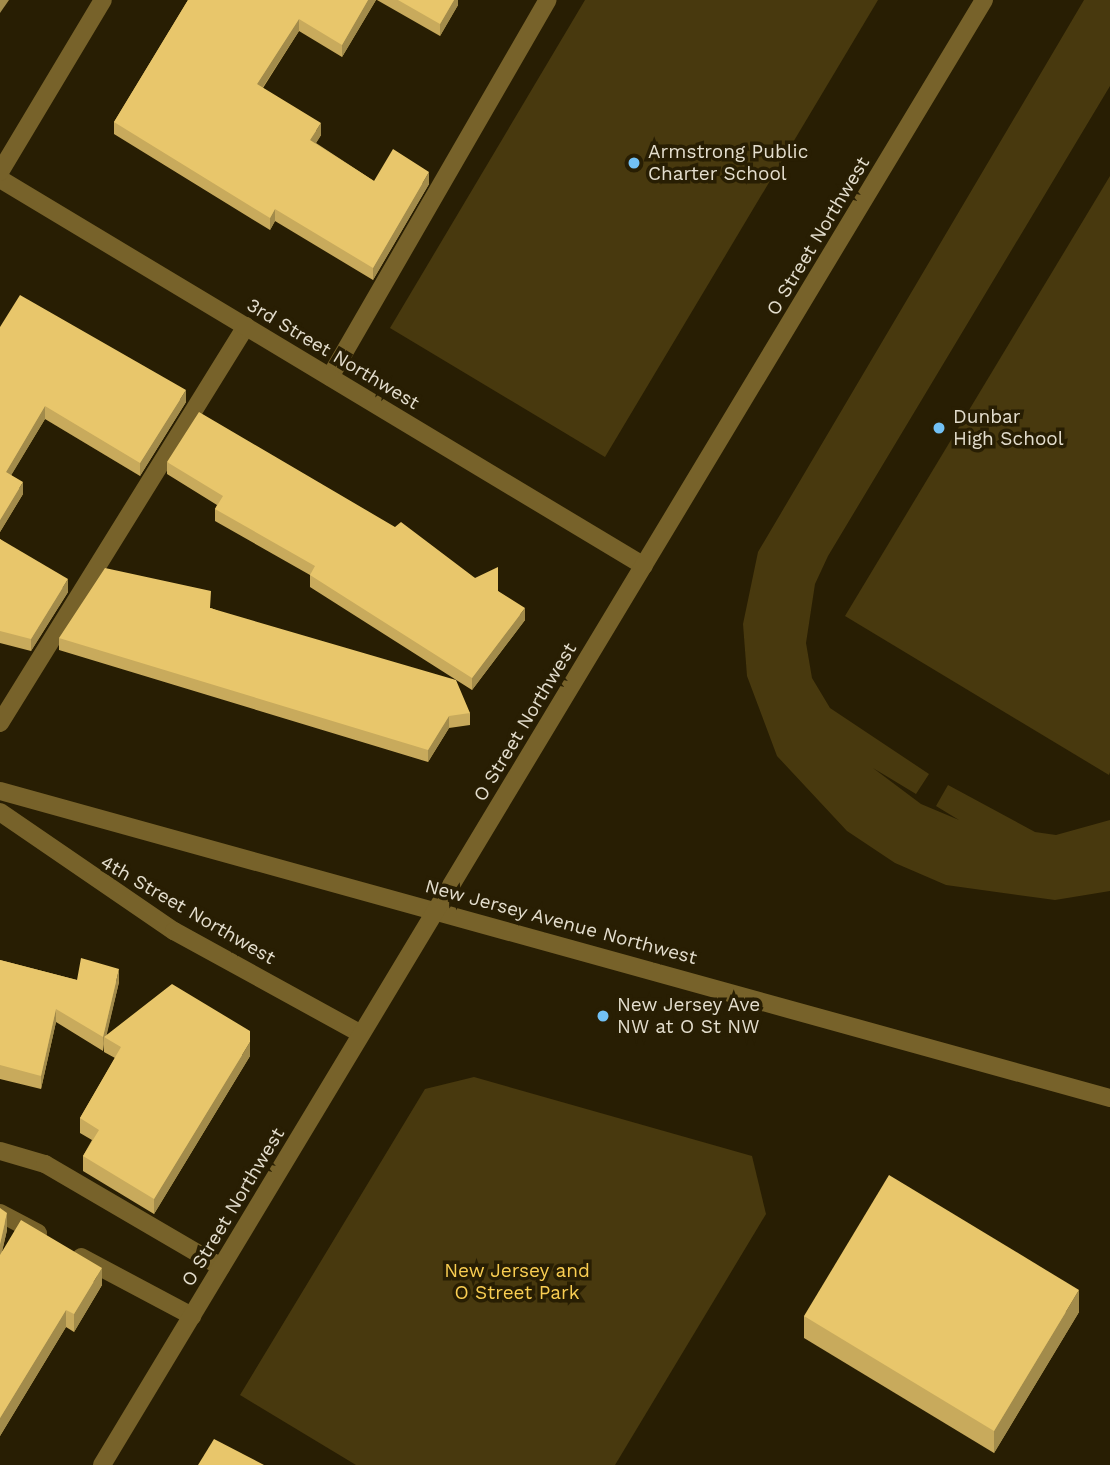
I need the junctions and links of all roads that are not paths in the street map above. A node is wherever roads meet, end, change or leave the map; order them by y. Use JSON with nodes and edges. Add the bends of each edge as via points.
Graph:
{"nodes":[{"id":1,"x":103,"y":0,"type":"edge"},
{"id":2,"x":548,"y":0,"type":"edge"},
{"id":3,"x":984,"y":0,"type":"edge"},
{"id":4,"x":0,"y":172,"type":"edge"},
{"id":5,"x":0,"y":179,"type":"edge"},
{"id":6,"x":246,"y":326,"type":"junction"},
{"id":7,"x":330,"y":377,"type":"junction"},
{"id":8,"x":644,"y":566,"type":"junction"},
{"id":9,"x":0,"y":723,"type":"edge"},
{"id":10,"x":0,"y":791,"type":"edge"},
{"id":11,"x":0,"y":812,"type":"edge"},
{"id":12,"x":437,"y":909,"type":"junction"},
{"id":13,"x":361,"y":1034,"type":"junction"},
{"id":14,"x":1110,"y":1098,"type":"edge"},
{"id":15,"x":0,"y":1151,"type":"edge"},
{"id":16,"x":0,"y":1213,"type":"edge"},
{"id":17,"x":221,"y":1267,"type":"junction"},
{"id":18,"x":192,"y":1316,"type":"junction"},
{"id":19,"x":103,"y":1465,"type":"edge"}],
"edges":[{"from":1,"to":4,"type":"street"},
{"from":2,"to":7,"type":"street"},
{"from":3,"to":8,"type":"street","name":"O Street Northwest"},
{"from":5,"to":6,"type":"street","name":"3rd Street Northwest"},
{"from":6,"to":7,"type":"street","name":"3rd Street Northwest"},
{"from":6,"to":9,"type":"street"},
{"from":7,"to":8,"type":"street","name":"3rd Street Northwest"},
{"from":8,"to":12,"type":"street","name":"O Street Northwest"},
{"from":10,"to":12,"type":"street","name":"New Jersey Avenue Northwest"},
{"from":11,"to":13,"type":"street","name":"4th Street Northwest","via":[[163,924]]},
{"from":12,"to":13,"type":"street","name":"O Street Northwest"},
{"from":12,"to":14,"type":"street","name":"New Jersey Avenue Northwest"},
{"from":13,"to":17,"type":"street","name":"O Street Northwest"},
{"from":15,"to":17,"type":"street","via":[[45,1164]]},
{"from":16,"to":18,"type":"street"},
{"from":17,"to":18,"type":"street","name":"O Street Northwest"},
{"from":18,"to":19,"type":"street","name":"O Street Northwest"}]}
